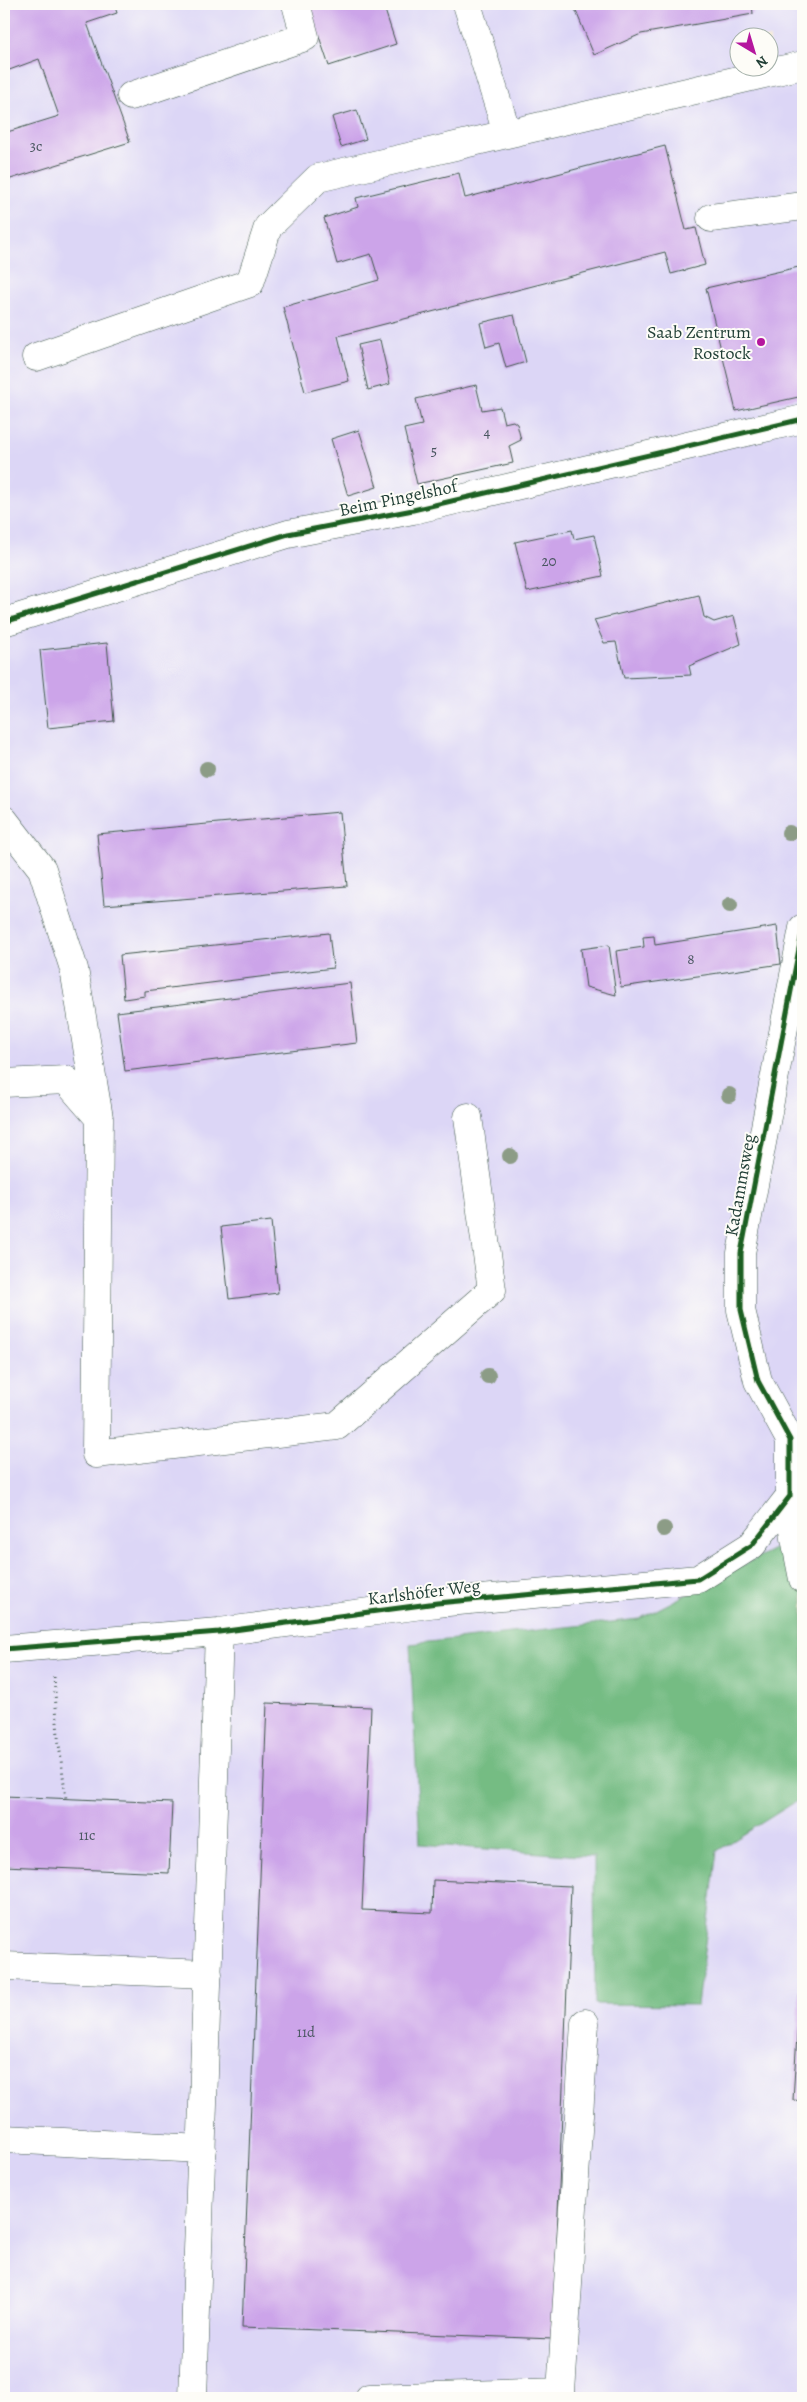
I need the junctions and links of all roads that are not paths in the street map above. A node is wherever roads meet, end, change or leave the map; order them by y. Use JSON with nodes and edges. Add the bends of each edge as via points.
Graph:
{"nodes":[{"id":1,"x":296,"y":4,"type":"edge"},
{"id":2,"x":467,"y":4,"type":"edge"},
{"id":3,"x":803,"y":65,"type":"edge"},
{"id":4,"x":131,"y":96,"type":"dead end"},
{"id":5,"x":507,"y":133,"type":"junction"},
{"id":6,"x":803,"y":206,"type":"edge"},
{"id":7,"x":711,"y":218,"type":"dead end"},
{"id":8,"x":36,"y":357,"type":"dead end"},
{"id":9,"x":803,"y":419,"type":"edge"},
{"id":10,"x":4,"y":622,"type":"edge"},
{"id":11,"x":4,"y":820,"type":"edge"},
{"id":12,"x":803,"y":928,"type":"edge"},
{"id":13,"x":4,"y":1083,"type":"edge"},
{"id":14,"x":468,"y":1117,"type":"dead end"},
{"id":15,"x":99,"y":1118,"type":"junction"},
{"id":16,"x":796,"y":1446,"type":"edge"},
{"id":17,"x":790,"y":1496,"type":"junction"},
{"id":18,"x":803,"y":1579,"type":"edge"},
{"id":19,"x":219,"y":1632,"type":"junction"},
{"id":20,"x":4,"y":1649,"type":"edge"},
{"id":21,"x":4,"y":1966,"type":"edge"},
{"id":22,"x":208,"y":1974,"type":"junction"},
{"id":23,"x":585,"y":2023,"type":"dead end"},
{"id":24,"x":4,"y":2139,"type":"edge"},
{"id":25,"x":202,"y":2149,"type":"junction"},
{"id":26,"x":194,"y":2398,"type":"edge"},
{"id":27,"x":369,"y":2398,"type":"edge"}],
"edges":[{"from":1,"to":4,"type":"street","via":[[306,37]]},
{"from":2,"to":5,"type":"street"},
{"from":3,"to":5,"type":"street"},
{"from":5,"to":8,"type":"street","via":[[318,178],[268,226],[250,284]]},
{"from":6,"to":7,"type":"street"},
{"from":9,"to":10,"type":"street","name":"Beim Pingelshof","via":[[413,510],[288,534]]},
{"from":11,"to":15,"type":"street","via":[[42,869],[74,969]]},
{"from":12,"to":16,"type":"street","name":"Kadammsweg","via":[[742,1253],[741,1310],[758,1381]]},
{"from":13,"to":15,"type":"street","via":[[66,1080]]},
{"from":14,"to":15,"type":"street","via":[[492,1290],[337,1426],[96,1454]]},
{"from":16,"to":17,"type":"street"},
{"from":17,"to":18,"type":"street"},
{"from":17,"to":19,"type":"street","name":"Karlshöfer Weg","via":[[752,1545],[698,1578],[437,1603]]},
{"from":19,"to":20,"type":"street","name":"Karlshöfer Weg"},
{"from":19,"to":22,"type":"street"},
{"from":21,"to":22,"type":"street"},
{"from":22,"to":25,"type":"street"},
{"from":23,"to":27,"type":"street","via":[[561,2392]]},
{"from":24,"to":25,"type":"street"},
{"from":25,"to":26,"type":"street"}]}
